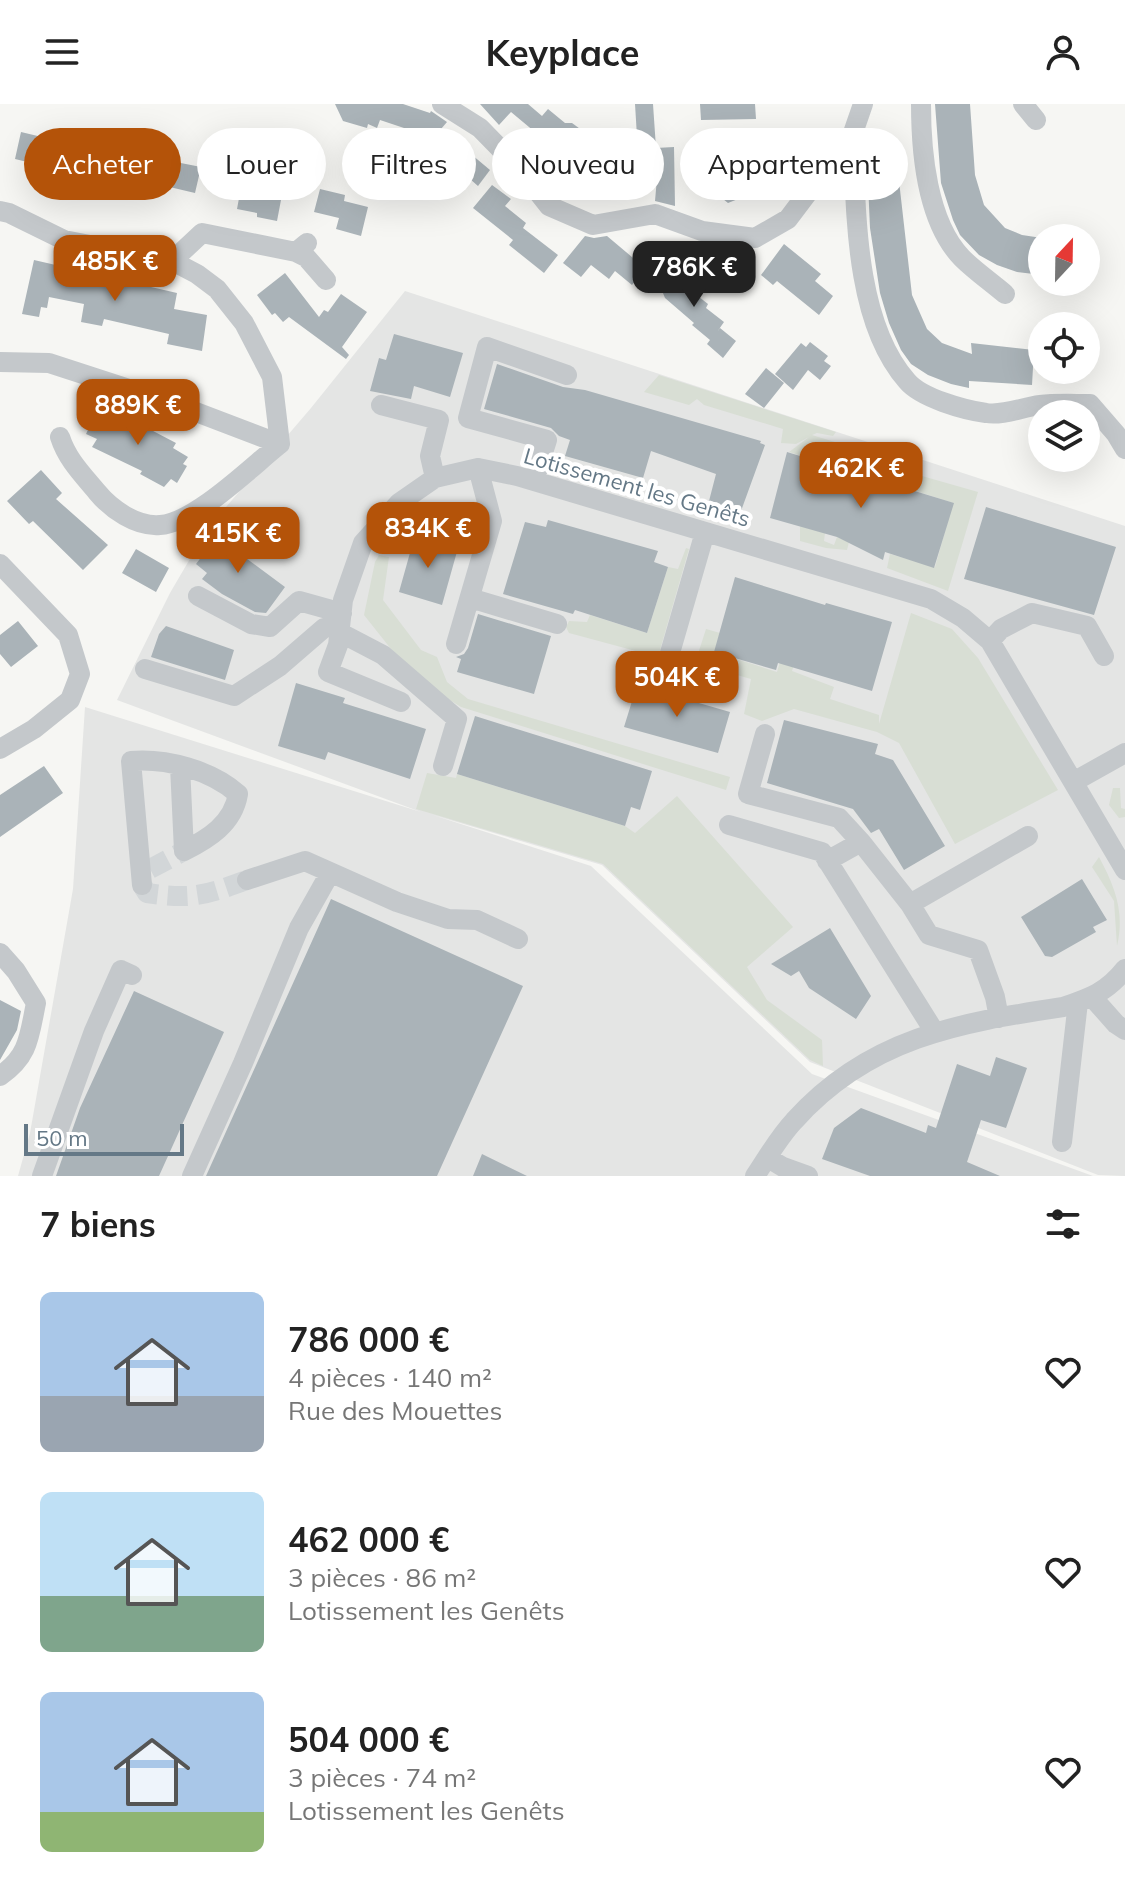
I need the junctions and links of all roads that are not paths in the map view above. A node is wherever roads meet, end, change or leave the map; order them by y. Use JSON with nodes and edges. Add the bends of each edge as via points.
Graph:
{"nodes":[{"id":1,"x":442,"y":104,"type":"edge"},
{"id":2,"x":863,"y":104,"type":"edge"},
{"id":3,"x":921,"y":104,"type":"edge"},
{"id":4,"x":855,"y":128,"type":"edge"},
{"id":5,"x":802,"y":200,"type":"edge"},
{"id":6,"x":855,"y":200,"type":"edge"},
{"id":7,"x":0,"y":211,"type":"edge"},
{"id":8,"x":172,"y":261,"type":"junction"},
{"id":9,"x":326,"y":280,"type":"dead end"},
{"id":10,"x":1005,"y":294,"type":"dead end"},
{"id":11,"x":0,"y":362,"type":"edge"},
{"id":12,"x":567,"y":375,"type":"dead end"},
{"id":13,"x":381,"y":405,"type":"dead end"},
{"id":14,"x":60,"y":437,"type":"dead end"},
{"id":15,"x":280,"y":444,"type":"junction"},
{"id":16,"x":1125,"y":449,"type":"edge"},
{"id":17,"x":478,"y":468,"type":"junction"},
{"id":18,"x":435,"y":478,"type":"junction"},
{"id":19,"x":534,"y":481,"type":"junction"},
{"id":20,"x":705,"y":532,"type":"junction"},
{"id":21,"x":0,"y":564,"type":"edge"},
{"id":22,"x":198,"y":596,"type":"dead end"},
{"id":23,"x":470,"y":598,"type":"junction"},
{"id":24,"x":557,"y":624,"type":"dead end"},
{"id":25,"x":340,"y":629,"type":"junction"},
{"id":26,"x":990,"y":641,"type":"junction"},
{"id":27,"x":456,"y":644,"type":"dead end"},
{"id":28,"x":1104,"y":656,"type":"dead end"},
{"id":29,"x":145,"y":669,"type":"dead end"},
{"id":30,"x":661,"y":684,"type":"dead end"},
{"id":31,"x":401,"y":702,"type":"dead end"},
{"id":32,"x":765,"y":734,"type":"dead end"},
{"id":33,"x":0,"y":749,"type":"edge"},
{"id":34,"x":1125,"y":753,"type":"edge"},
{"id":35,"x":1105,"y":764,"type":"junction"},
{"id":36,"x":180,"y":766,"type":"dead end"},
{"id":37,"x":443,"y":766,"type":"dead end"},
{"id":38,"x":1125,"y":770,"type":"edge"},
{"id":39,"x":1075,"y":781,"type":"junction"},
{"id":40,"x":729,"y":825,"type":"dead end"},
{"id":41,"x":1028,"y":836,"type":"dead end"},
{"id":42,"x":861,"y":842,"type":"junction"},
{"id":43,"x":827,"y":861,"type":"junction"},
{"id":44,"x":1125,"y":870,"type":"edge"},
{"id":45,"x":330,"y":873,"type":"junction"},
{"id":46,"x":144,"y":876,"type":"dead end"},
{"id":47,"x":247,"y":880,"type":"tunnel mouth"},
{"id":48,"x":910,"y":904,"type":"junction"},
{"id":49,"x":518,"y":939,"type":"dead end"},
{"id":50,"x":0,"y":953,"type":"edge"},
{"id":51,"x":1125,"y":969,"type":"edge"},
{"id":52,"x":132,"y":975,"type":"dead end"},
{"id":53,"x":1085,"y":999,"type":"junction"},
{"id":54,"x":999,"y":1018,"type":"junction"},
{"id":55,"x":1125,"y":1030,"type":"edge"},
{"id":56,"x":934,"y":1031,"type":"junction"},
{"id":57,"x":0,"y":1076,"type":"edge"},
{"id":58,"x":1062,"y":1142,"type":"dead end"},
{"id":59,"x":768,"y":1158,"type":"junction"},
{"id":60,"x":42,"y":1176,"type":"edge"},
{"id":61,"x":192,"y":1176,"type":"edge"},
{"id":62,"x":755,"y":1176,"type":"edge"},
{"id":63,"x":808,"y":1176,"type":"edge"}],
"edges":[{"from":1,"to":5,"type":"street","via":[[480,128],[549,206],[593,225],[655,214],[702,231],[755,238],[788,219]]},
{"from":2,"to":4,"type":"street"},
{"from":3,"to":10,"type":"street","via":[[921,145],[938,221],[960,256]]},
{"from":6,"to":16,"type":"street","via":[[865,289],[885,348],[908,384],[948,404],[990,414],[1042,404],[1090,404]]},
{"from":7,"to":8,"type":"street","via":[[64,240]]},
{"from":8,"to":9,"type":"street","via":[[202,233],[301,247]]},
{"from":8,"to":15,"type":"street","via":[[217,289],[244,323],[272,377]]},
{"from":11,"to":15,"type":"street","via":[[49,363]]},
{"from":12,"to":19,"type":"street","via":[[487,347],[468,418],[547,440]]},
{"from":13,"to":18,"type":"street","via":[[439,420],[430,456]]},
{"from":14,"to":15,"type":"street","via":[[65,454],[104,500],[137,523],[162,525],[200,509]]},
{"from":17,"to":18,"type":"street","name":"Lotissement les Genêts"},
{"from":17,"to":19,"type":"street","name":"Lotissement les Genêts"},
{"from":17,"to":23,"type":"street","via":[[492,521]]},
{"from":18,"to":25,"type":"street","name":"Lotissement les Genêts","via":[[399,503],[363,543],[343,600]]},
{"from":19,"to":20,"type":"street","name":"Lotissement les Genêts"},
{"from":20,"to":26,"type":"street","name":"Lotissement les Genêts","via":[[931,599]]},
{"from":20,"to":30,"type":"street"},
{"from":21,"to":33,"type":"street","via":[[68,635],[80,674],[70,700]]},
{"from":22,"to":25,"type":"street","via":[[251,624],[270,627],[299,601]]},
{"from":23,"to":24,"type":"street"},
{"from":23,"to":27,"type":"street"},
{"from":25,"to":29,"type":"street","via":[[324,628],[234,696]]},
{"from":25,"to":31,"type":"street","name":"Lotissement les Genêts","via":[[328,672]]},
{"from":25,"to":37,"type":"street","via":[[383,655],[457,719]]},
{"from":26,"to":28,"type":"street","via":[[1032,613],[1087,626]]},
{"from":26,"to":39,"type":"street","name":"Lotissement les Genêts"},
{"from":32,"to":42,"type":"street","via":[[748,794],[839,818]]},
{"from":34,"to":35,"type":"street"},
{"from":35,"to":38,"type":"street"},
{"from":35,"to":39,"type":"street"},
{"from":36,"to":46,"type":"street","via":[[131,761]]},
{"from":39,"to":44,"type":"street","name":"Lotissement les Genêts"},
{"from":40,"to":43,"type":"street","via":[[822,852]]},
{"from":41,"to":48,"type":"street"},
{"from":42,"to":43,"type":"street"},
{"from":42,"to":48,"type":"street"},
{"from":43,"to":56,"type":"street"},
{"from":45,"to":47,"type":"street","via":[[305,861]]},
{"from":45,"to":49,"type":"street","via":[[397,902],[448,919],[477,920]]},
{"from":45,"to":61,"type":"street","via":[[299,928]]},
{"from":48,"to":54,"type":"street","via":[[929,935],[978,950]]},
{"from":50,"to":57,"type":"street","via":[[36,1003],[18,1064]]},
{"from":51,"to":53,"type":"street","via":[[1113,984]]},
{"from":52,"to":60,"type":"street","via":[[121,970]]},
{"from":53,"to":54,"type":"street"},
{"from":53,"to":55,"type":"street"},
{"from":53,"to":58,"type":"street"},
{"from":54,"to":56,"type":"street"},
{"from":56,"to":59,"type":"street","via":[[877,1054],[825,1091],[792,1122]]},
{"from":59,"to":62,"type":"street"},
{"from":59,"to":63,"type":"street"}]}
